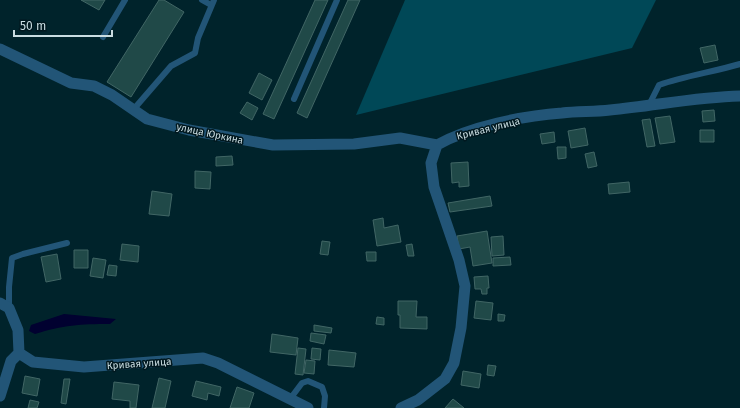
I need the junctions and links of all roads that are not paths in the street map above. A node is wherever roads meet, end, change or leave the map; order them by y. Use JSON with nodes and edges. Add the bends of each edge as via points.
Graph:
{"nodes":[{"id":1,"x":125,"y":0,"type":"edge"},
{"id":2,"x":202,"y":0,"type":"edge"},
{"id":3,"x":337,"y":0,"type":"edge"},
{"id":4,"x":213,"y":3,"type":"edge"},
{"id":5,"x":103,"y":37,"type":"dead end"},
{"id":6,"x":0,"y":48,"type":"edge"},
{"id":7,"x":740,"y":64,"type":"edge"},
{"id":8,"x":740,"y":96,"type":"edge"},
{"id":9,"x":294,"y":99,"type":"dead end"},
{"id":10,"x":649,"y":105,"type":"junction"},
{"id":11,"x":133,"y":110,"type":"junction"},
{"id":12,"x":437,"y":145,"type":"junction"},
{"id":13,"x":67,"y":243,"type":"dead end"},
{"id":14,"x":5,"y":305,"type":"edge"},
{"id":15,"x":19,"y":353,"type":"junction"},
{"id":16,"x":0,"y":396,"type":"edge"},
{"id":17,"x":290,"y":399,"type":"junction"},
{"id":18,"x":308,"y":408,"type":"edge"},
{"id":19,"x":324,"y":408,"type":"edge"},
{"id":20,"x":401,"y":408,"type":"edge"}],
"edges":[{"from":1,"to":5,"type":"lane"},
{"from":2,"to":4,"type":"lane"},
{"from":3,"to":9,"type":"lane"},
{"from":4,"to":11,"type":"lane","via":[[198,38],[195,53],[171,66]]},
{"from":6,"to":11,"type":"street","name":"улица Юркина","via":[[71,83],[94,86]]},
{"from":7,"to":10,"type":"lane","via":[[659,85]]},
{"from":8,"to":10,"type":"street","name":"Кривая улица","via":[[713,96]]},
{"from":10,"to":12,"type":"street","name":"Кривая улица","via":[[504,121],[452,137]]},
{"from":11,"to":12,"type":"street","name":"улица Юркина","via":[[147,119],[189,130],[273,145],[354,144],[400,138]]},
{"from":12,"to":20,"type":"street","via":[[431,163],[434,187],[459,260],[465,286],[461,328],[454,363],[445,379],[418,400]]},
{"from":13,"to":14,"type":"lane","via":[[12,258]]},
{"from":14,"to":15,"type":"street","via":[[18,330]]},
{"from":15,"to":16,"type":"street","via":[[11,361]]},
{"from":15,"to":17,"type":"street","name":"Кривая улица","via":[[33,362],[84,367],[204,358],[218,362]]},
{"from":17,"to":18,"type":"street","name":"Кривая улица"},
{"from":17,"to":19,"type":"lane","via":[[302,383],[308,381],[322,387],[325,396]]}]}
